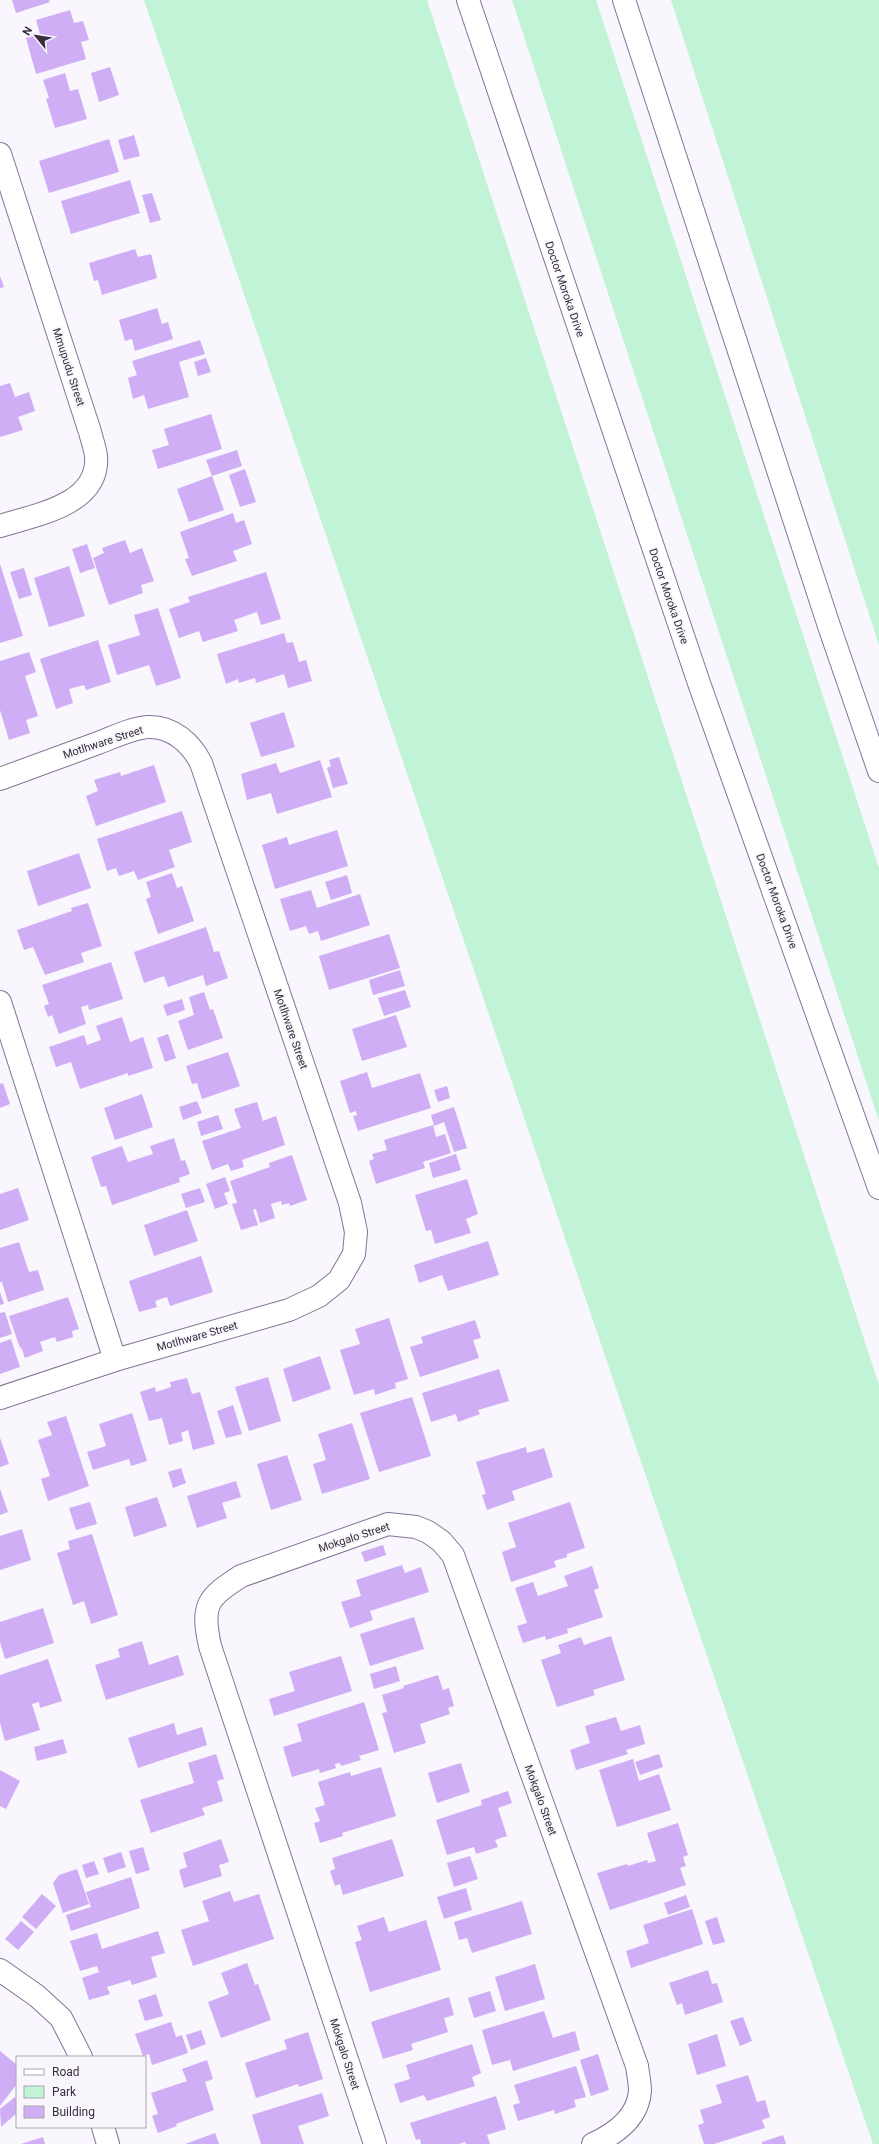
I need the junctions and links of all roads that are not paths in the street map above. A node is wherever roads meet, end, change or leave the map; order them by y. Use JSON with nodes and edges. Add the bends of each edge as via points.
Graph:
{"nodes":[{"id":1,"x":468,"y":0,"type":"edge"},
{"id":2,"x":624,"y":0,"type":"edge"},
{"id":3,"x":0,"y":154,"type":"edge"},
{"id":4,"x":0,"y":526,"type":"edge"},
{"id":5,"x":879,"y":771,"type":"edge"},
{"id":6,"x":0,"y":779,"type":"edge"},
{"id":7,"x":0,"y":1002,"type":"edge"},
{"id":8,"x":879,"y":1188,"type":"edge"},
{"id":9,"x":115,"y":1360,"type":"junction"},
{"id":10,"x":0,"y":1398,"type":"edge"},
{"id":11,"x":0,"y":1970,"type":"edge"},
{"id":12,"x":80,"y":2056,"type":"edge"},
{"id":13,"x":103,"y":2128,"type":"edge"},
{"id":14,"x":108,"y":2144,"type":"edge"},
{"id":15,"x":375,"y":2144,"type":"edge"},
{"id":16,"x":593,"y":2144,"type":"edge"}],
"edges":[{"from":1,"to":8,"type":"street","name":"Doctor Moroka Drive","via":[[700,686]]},
{"from":2,"to":5,"type":"street"},
{"from":3,"to":4,"type":"street","name":"Mmupudu Street","via":[[96,457],[93,478],[81,495],[62,506]]},
{"from":6,"to":9,"type":"street","name":"Motlhware Street","via":[[148,727],[179,736],[194,749],[201,763],[347,1195],[356,1232],[354,1254],[339,1280],[319,1296],[289,1310]]},
{"from":7,"to":9,"type":"street"},
{"from":9,"to":10,"type":"street","name":"Motlhware Street"},
{"from":11,"to":12,"type":"street","via":[[37,1996],[61,2018]]},
{"from":13,"to":14,"type":"street"},
{"from":15,"to":16,"type":"street","name":"Mokgalo Street","via":[[210,1646],[206,1625],[209,1601],[241,1576],[388,1524],[416,1526],[441,1541],[453,1555],[636,2066],[640,2091],[633,2115],[610,2136]]}]}
